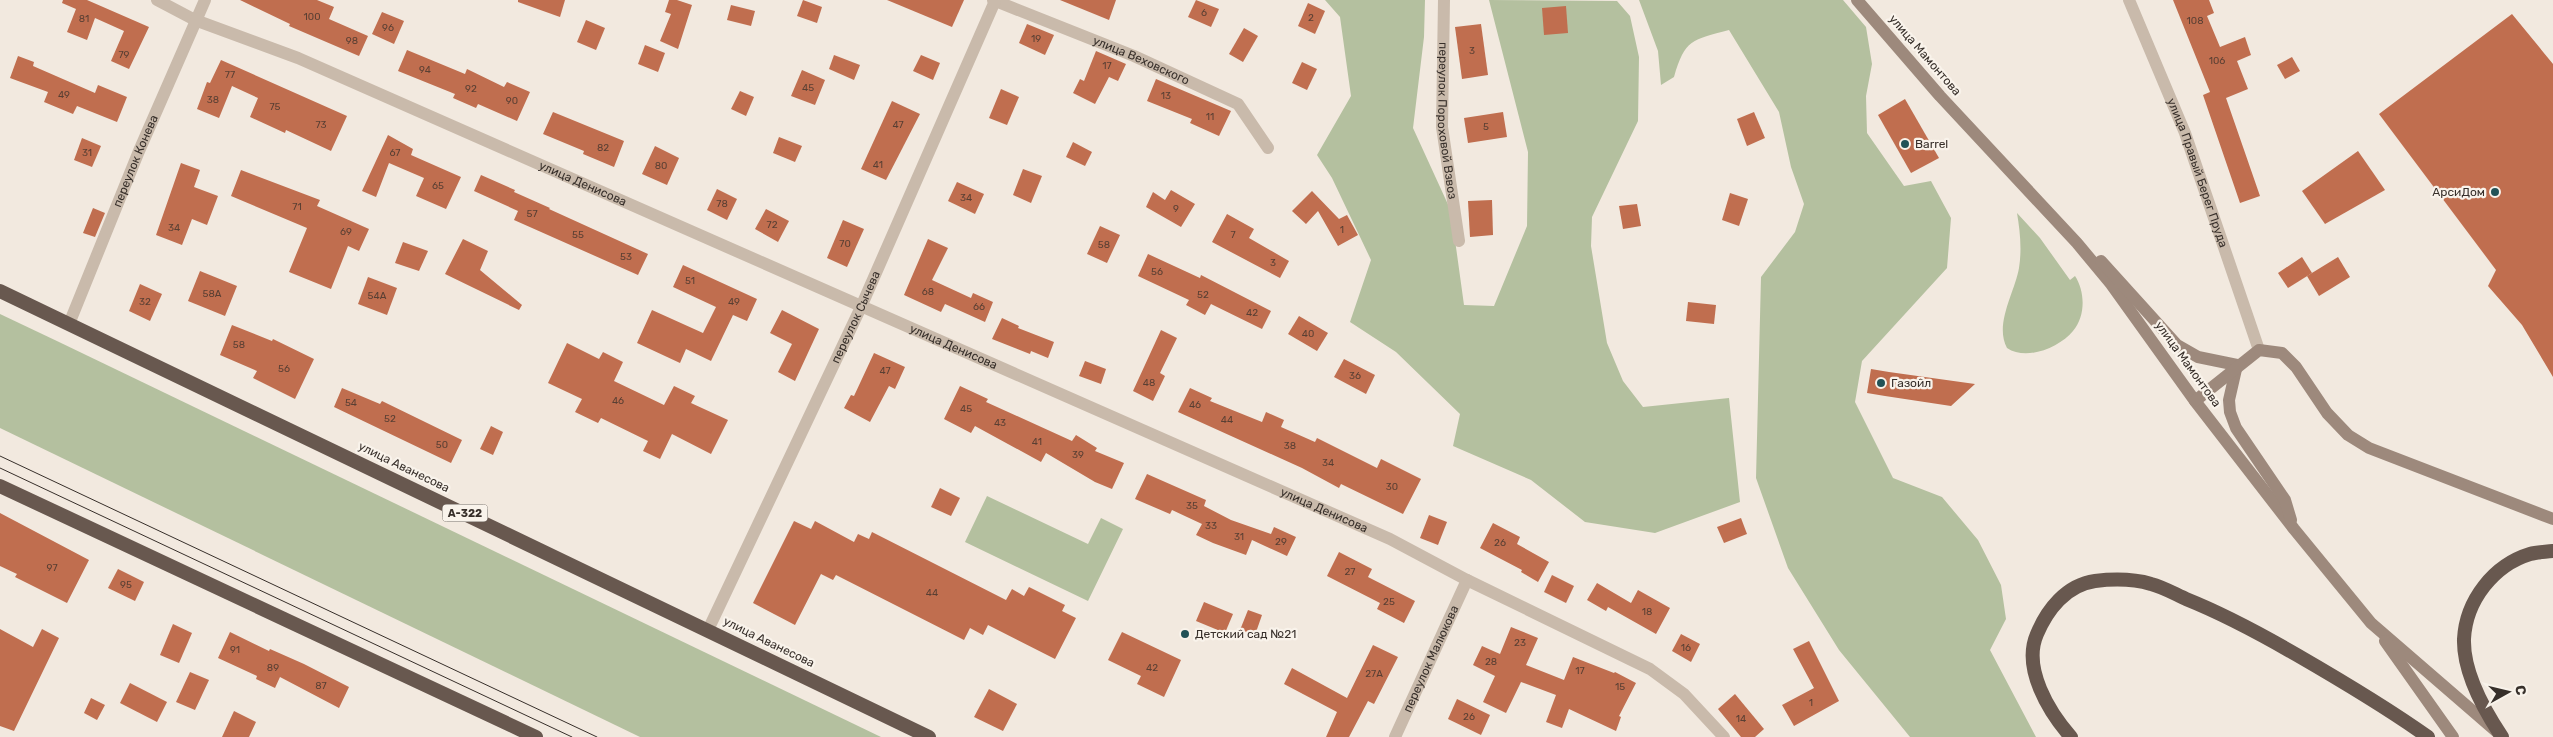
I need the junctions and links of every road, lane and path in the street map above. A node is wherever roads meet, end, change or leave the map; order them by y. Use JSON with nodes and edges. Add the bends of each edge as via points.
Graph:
{"nodes":[{"id":1,"x":157,"y":0,"type":"edge"},
{"id":2,"x":205,"y":0,"type":"edge"},
{"id":3,"x":994,"y":0,"type":"edge"},
{"id":4,"x":1444,"y":0,"type":"edge"},
{"id":5,"x":1857,"y":0,"type":"edge"},
{"id":6,"x":2129,"y":0,"type":"edge"},
{"id":7,"x":195,"y":20,"type":"junction"},
{"id":8,"x":1268,"y":148,"type":"dead end"},
{"id":9,"x":1459,"y":241,"type":"dead end"},
{"id":10,"x":2077,"y":243,"type":"junction"},
{"id":11,"x":0,"y":291,"type":"edge"},
{"id":12,"x":861,"y":307,"type":"junction"},
{"id":13,"x":69,"y":324,"type":"junction"},
{"id":14,"x":2260,"y":350,"type":"junction"},
{"id":15,"x":2237,"y":365,"type":"junction"},
{"id":16,"x":2195,"y":400,"type":"junction"},
{"id":17,"x":0,"y":486,"type":"edge"},
{"id":18,"x":2553,"y":519,"type":"edge"},
{"id":19,"x":2294,"y":529,"type":"junction"},
{"id":20,"x":2553,"y":552,"type":"edge"},
{"id":21,"x":1466,"y":580,"type":"junction"},
{"id":22,"x":2372,"y":623,"type":"junction"},
{"id":23,"x":708,"y":630,"type":"junction"},
{"id":24,"x":536,"y":737,"type":"edge"},
{"id":25,"x":929,"y":737,"type":"edge"},
{"id":26,"x":1395,"y":737,"type":"edge"},
{"id":27,"x":1724,"y":737,"type":"edge"},
{"id":28,"x":2071,"y":737,"type":"edge"},
{"id":29,"x":2428,"y":737,"type":"edge"},
{"id":30,"x":2453,"y":737,"type":"edge"},
{"id":31,"x":2502,"y":737,"type":"edge"}],
"edges":[{"from":1,"to":7,"type":"street","name":"улица Денисова"},
{"from":2,"to":7,"type":"street","name":"переулок Конева"},
{"from":3,"to":8,"type":"street","name":"улица Веховского","via":[[1134,56],[1238,104]]},
{"from":3,"to":12,"type":"street","name":"переулок Сычева"},
{"from":4,"to":9,"type":"street","name":"переулок Пороховой Взвоз","via":[[1442,127]]},
{"from":5,"to":10,"type":"main road","name":"улица Мамонтова","via":[[1940,96]]},
{"from":6,"to":14,"type":"street","name":"улица Правый Берег Пруда","via":[[2185,133]]},
{"from":7,"to":12,"type":"street","name":"улица Денисова","via":[[298,58]]},
{"from":7,"to":13,"type":"street","name":"переулок Конева"},
{"from":10,"to":15,"type":"main road","via":[[2092,252],[2120,280],[2177,345],[2198,357]]},
{"from":10,"to":16,"type":"main road","name":"улица Мамонтова","via":[[2111,284]]},
{"from":11,"to":13,"type":"highway","name":"улица Аванесова","number":"А-322"},
{"from":12,"to":21,"type":"street","name":"улица Денисова","via":[[1390,539]]},
{"from":12,"to":23,"type":"street","name":"переулок Сычева"},
{"from":13,"to":23,"type":"highway","name":"улица Аванесова","number":"А-322"},
{"from":14,"to":15,"type":"main road"},
{"from":14,"to":18,"type":"main road","via":[[2282,353],[2296,367],[2327,413],[2348,435],[2369,448]]},
{"from":15,"to":16,"type":"main road"},
{"from":15,"to":19,"type":"main road","via":[[2229,400],[2230,412],[2236,428],[2285,500]]},
{"from":16,"to":19,"type":"main road","name":"улица Мамонтова"},
{"from":17,"to":24,"type":"highway"},
{"from":19,"to":22,"type":"main road","name":"улица Мамонтова"},
{"from":20,"to":31,"type":"highway","via":[[2531,554],[2504,566],[2485,583],[2468,613],[2464,640],[2470,674]]},
{"from":21,"to":26,"type":"street","name":"переулок Малюкова"},
{"from":21,"to":27,"type":"street","name":"улица Денисова","via":[[1650,669],[1684,694]]},
{"from":22,"to":30,"type":"main road"},
{"from":22,"to":31,"type":"main road","name":"улица Мамонтова"},
{"from":23,"to":25,"type":"highway","name":"улица Аванесова","number":"А-322"},
{"from":28,"to":29,"type":"highway","via":[[2060,725],[2039,686],[2033,661],[2035,638],[2045,614],[2064,594],[2093,581],[2117,580],[2151,584],[2237,620],[2390,709]]}]}
